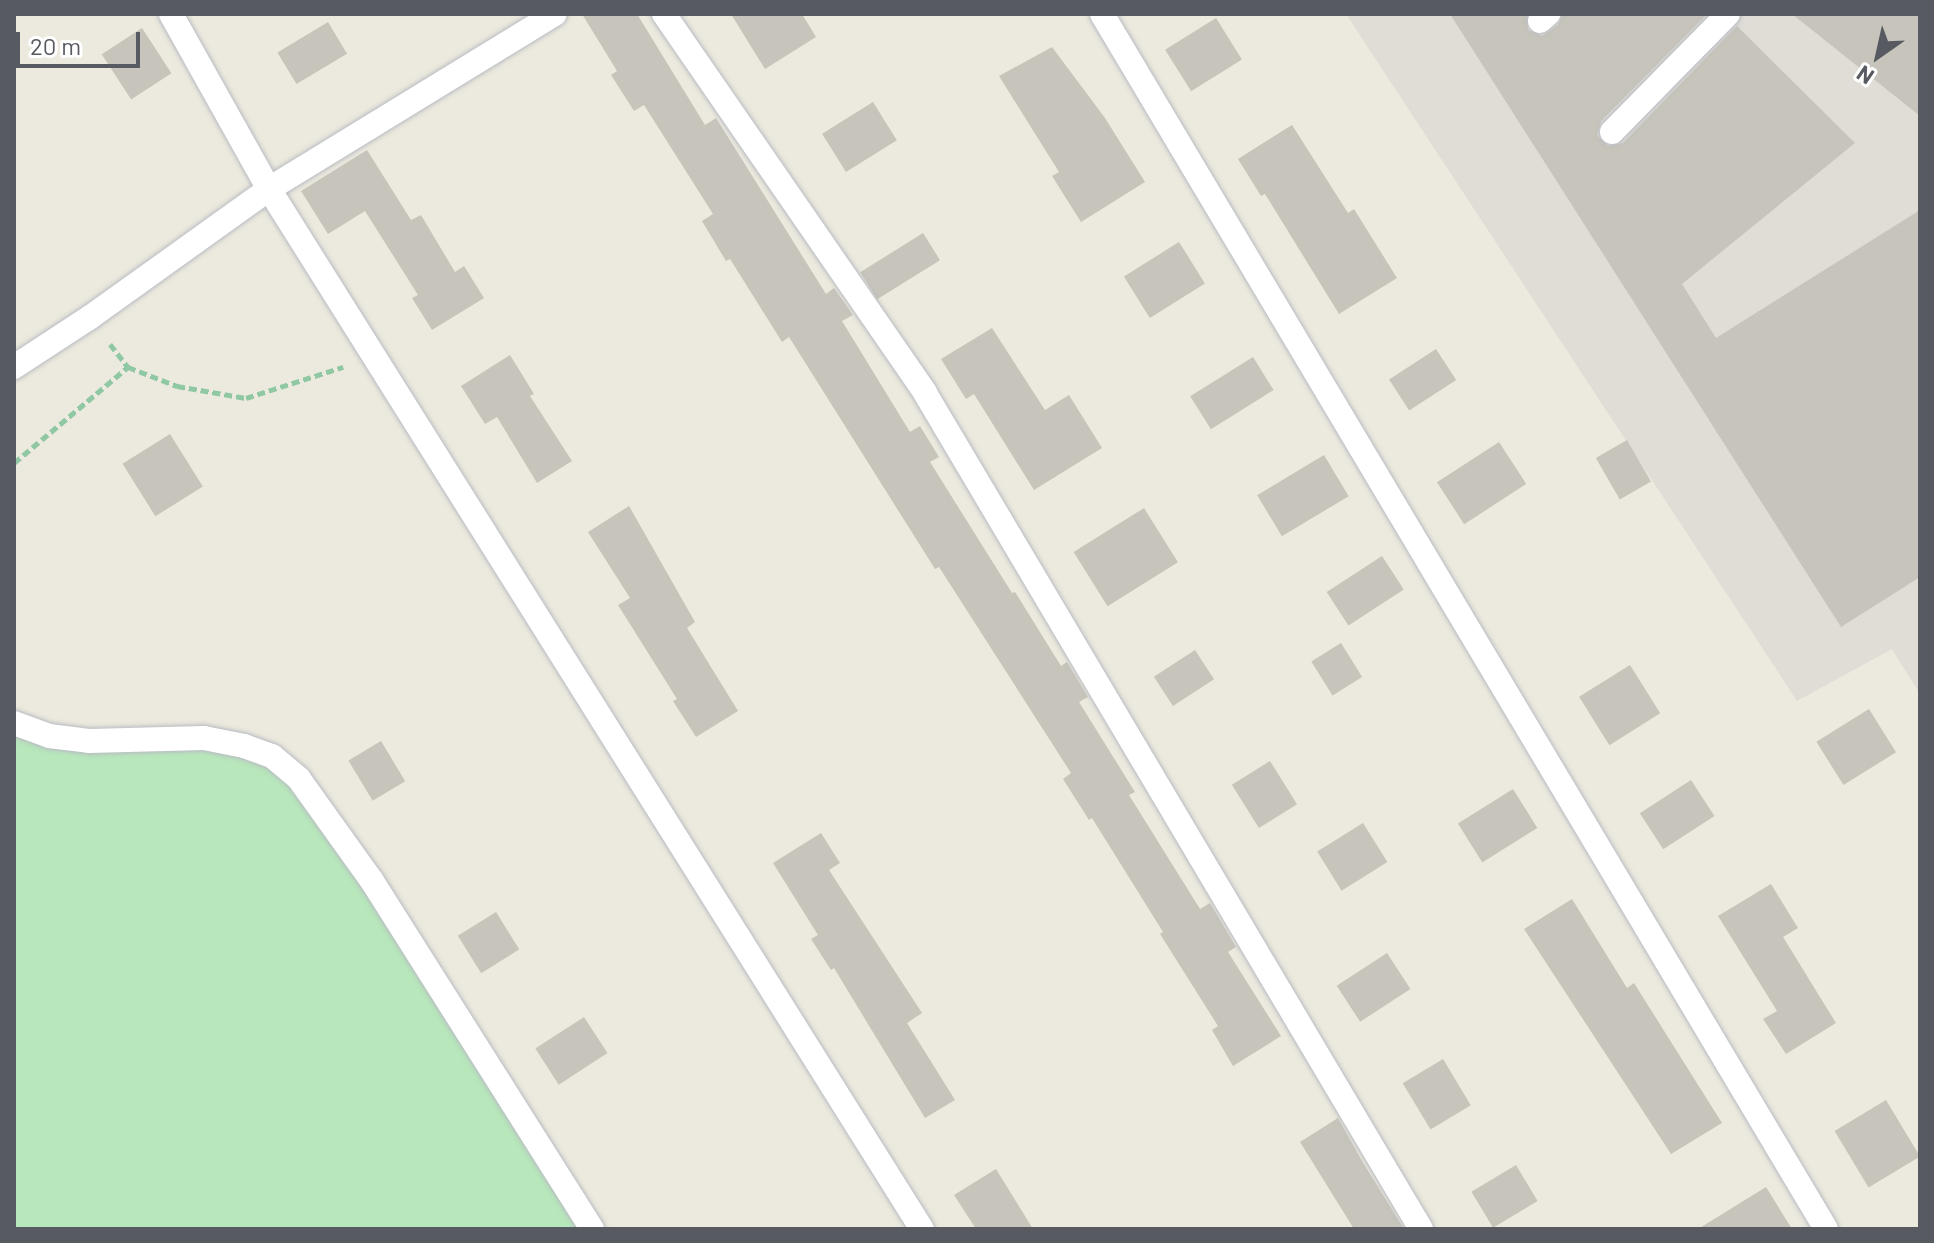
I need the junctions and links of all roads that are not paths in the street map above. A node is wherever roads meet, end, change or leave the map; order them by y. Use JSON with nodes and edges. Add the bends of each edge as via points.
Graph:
{"nodes":[{"id":1,"x":171,"y":14,"type":"edge"},
{"id":2,"x":555,"y":14,"type":"edge"},
{"id":3,"x":664,"y":14,"type":"edge"},
{"id":4,"x":1102,"y":14,"type":"edge"},
{"id":5,"x":1728,"y":14,"type":"edge"},
{"id":6,"x":1612,"y":132,"type":"dead end"},
{"id":7,"x":269,"y":189,"type":"junction"},
{"id":8,"x":14,"y":367,"type":"edge"},
{"id":9,"x":14,"y":723,"type":"edge"},
{"id":10,"x":592,"y":1229,"type":"edge"},
{"id":11,"x":922,"y":1229,"type":"edge"},
{"id":12,"x":1421,"y":1229,"type":"edge"},
{"id":13,"x":1826,"y":1229,"type":"edge"}],
"edges":[{"from":1,"to":7,"type":"lane"},
{"from":2,"to":7,"type":"lane"},
{"from":3,"to":12,"type":"lane","via":[[925,393]]},
{"from":4,"to":13,"type":"lane"},
{"from":5,"to":6,"type":"lane"},
{"from":7,"to":8,"type":"lane"},
{"from":7,"to":11,"type":"lane"},
{"from":9,"to":10,"type":"lane","via":[[49,736],[89,741],[204,738],[231,743],[272,756],[299,779],[372,881]]}]}
